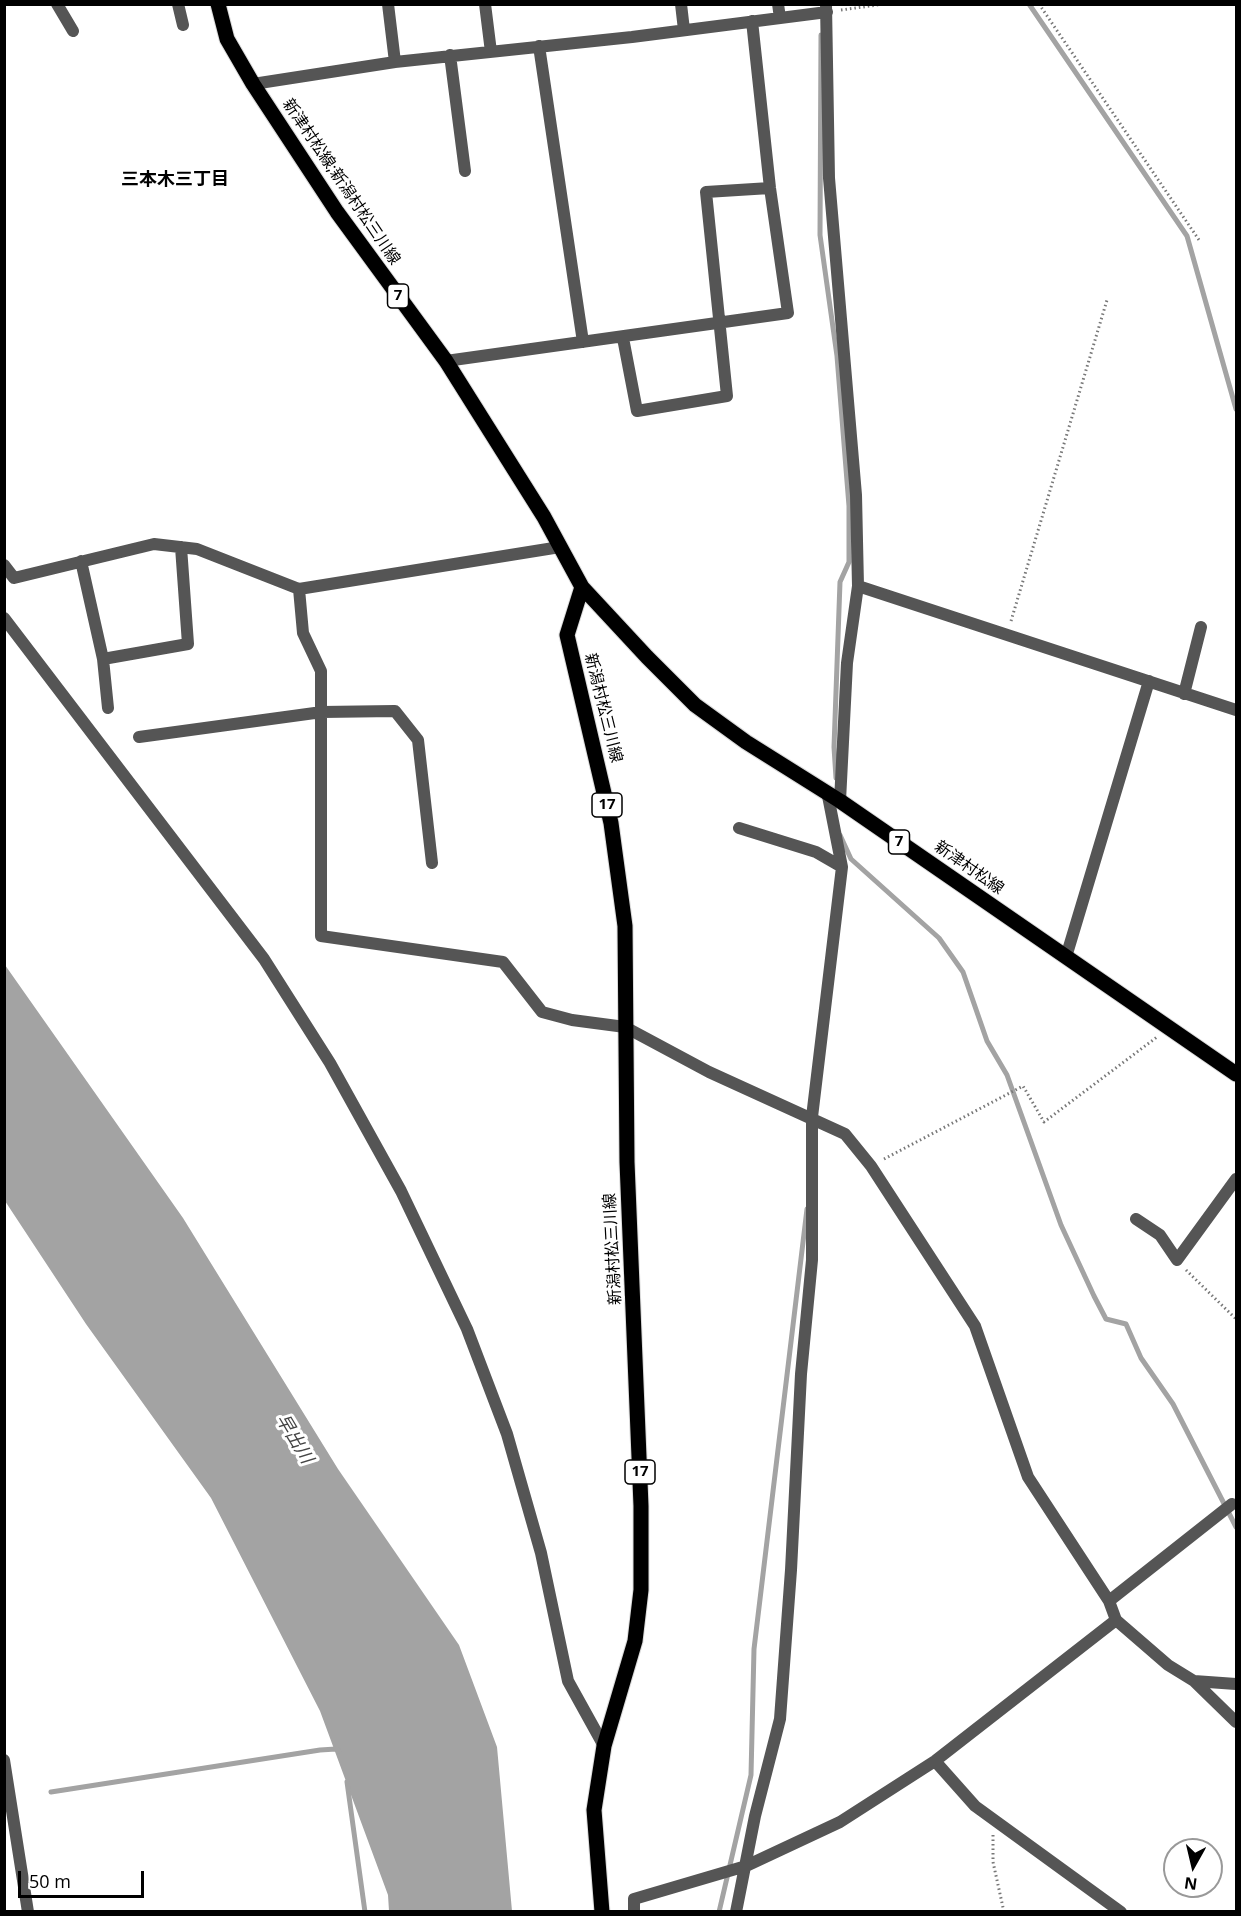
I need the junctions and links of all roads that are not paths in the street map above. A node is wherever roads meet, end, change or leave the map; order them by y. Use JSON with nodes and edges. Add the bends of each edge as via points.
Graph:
{"nodes":[{"id":1,"x":57,"y":4,"type":"edge"},
{"id":2,"x":178,"y":4,"type":"edge"},
{"id":3,"x":219,"y":4,"type":"edge"},
{"id":4,"x":388,"y":4,"type":"edge"},
{"id":5,"x":485,"y":4,"type":"edge"},
{"id":6,"x":681,"y":4,"type":"edge"},
{"id":7,"x":778,"y":4,"type":"edge"},
{"id":8,"x":826,"y":8,"type":"edge"},
{"id":9,"x":780,"y":18,"type":"junction"},
{"id":10,"x":752,"y":21,"type":"junction"},
{"id":11,"x":183,"y":25,"type":"dead end"},
{"id":12,"x":684,"y":30,"type":"junction"},
{"id":13,"x":73,"y":31,"type":"dead end"},
{"id":14,"x":539,"y":46,"type":"junction"},
{"id":15,"x":491,"y":52,"type":"junction"},
{"id":16,"x":450,"y":55,"type":"junction"},
{"id":17,"x":395,"y":62,"type":"junction"},
{"id":18,"x":253,"y":84,"type":"junction"},
{"id":19,"x":465,"y":171,"type":"dead end"},
{"id":20,"x":770,"y":188,"type":"junction"},
{"id":21,"x":719,"y":324,"type":"junction"},
{"id":22,"x":623,"y":338,"type":"junction"},
{"id":23,"x":583,"y":342,"type":"junction"},
{"id":24,"x":446,"y":361,"type":"junction"},
{"id":25,"x":181,"y":547,"type":"junction"},
{"id":26,"x":560,"y":547,"type":"junction"},
{"id":27,"x":81,"y":561,"type":"junction"},
{"id":28,"x":4,"y":565,"type":"edge"},
{"id":29,"x":858,"y":586,"type":"junction"},
{"id":30,"x":582,"y":587,"type":"junction"},
{"id":31,"x":299,"y":589,"type":"junction"},
{"id":32,"x":4,"y":618,"type":"edge"},
{"id":33,"x":1201,"y":627,"type":"dead end"},
{"id":34,"x":103,"y":659,"type":"junction"},
{"id":35,"x":1149,"y":681,"type":"junction"},
{"id":36,"x":1184,"y":694,"type":"junction"},
{"id":37,"x":108,"y":708,"type":"dead end"},
{"id":38,"x":1236,"y":710,"type":"edge"},
{"id":39,"x":322,"y":712,"type":"junction"},
{"id":40,"x":140,"y":737,"type":"dead end"},
{"id":41,"x":834,"y":798,"type":"junction"},
{"id":42,"x":739,"y":828,"type":"dead end"},
{"id":43,"x":432,"y":863,"type":"dead end"},
{"id":44,"x":842,"y":867,"type":"junction"},
{"id":45,"x":1066,"y":957,"type":"junction"},
{"id":46,"x":625,"y":1027,"type":"junction"},
{"id":47,"x":1236,"y":1074,"type":"edge"},
{"id":48,"x":812,"y":1117,"type":"junction"},
{"id":49,"x":1236,"y":1179,"type":"edge"},
{"id":50,"x":1136,"y":1219,"type":"dead end"},
{"id":51,"x":1232,"y":1504,"type":"dead end"},
{"id":52,"x":1109,"y":1601,"type":"junction"},
{"id":53,"x":1116,"y":1620,"type":"junction"},
{"id":54,"x":1194,"y":1681,"type":"junction"},
{"id":55,"x":1236,"y":1684,"type":"edge"},
{"id":56,"x":1236,"y":1722,"type":"edge"},
{"id":57,"x":604,"y":1746,"type":"junction"},
{"id":58,"x":4,"y":1760,"type":"edge"},
{"id":59,"x":935,"y":1761,"type":"junction"},
{"id":60,"x":746,"y":1866,"type":"junction"},
{"id":61,"x":28,"y":1911,"type":"edge"},
{"id":62,"x":602,"y":1911,"type":"edge"},
{"id":63,"x":634,"y":1911,"type":"edge"},
{"id":64,"x":735,"y":1911,"type":"edge"},
{"id":65,"x":1121,"y":1911,"type":"edge"}],
"edges":[{"from":1,"to":13,"type":"street"},
{"from":2,"to":11,"type":"street"},
{"from":3,"to":18,"type":"main road","name":"新津村松線;新潟村松三川線","number":"7","via":[[227,39]]},
{"from":4,"to":17,"type":"street"},
{"from":5,"to":15,"type":"street"},
{"from":6,"to":12,"type":"street"},
{"from":7,"to":9,"type":"street"},
{"from":8,"to":9,"type":"street"},
{"from":8,"to":29,"type":"street","via":[[829,178],[856,495]]},
{"from":9,"to":10,"type":"street"},
{"from":10,"to":12,"type":"street"},
{"from":10,"to":20,"type":"street"},
{"from":12,"to":14,"type":"street"},
{"from":14,"to":15,"type":"street"},
{"from":14,"to":23,"type":"street"},
{"from":15,"to":16,"type":"street"},
{"from":16,"to":17,"type":"street"},
{"from":16,"to":19,"type":"street"},
{"from":17,"to":18,"type":"street"},
{"from":18,"to":24,"type":"main road","name":"新津村松線;新潟村松三川線","number":"7","via":[[337,212]]},
{"from":20,"to":21,"type":"street","via":[[706,192]]},
{"from":20,"to":21,"type":"street","via":[[788,314]]},
{"from":21,"to":22,"type":"street"},
{"from":21,"to":22,"type":"street","via":[[727,396],[637,411]]},
{"from":22,"to":23,"type":"street"},
{"from":23,"to":24,"type":"street"},
{"from":24,"to":26,"type":"main road","name":"新津村松線;新潟村松三川線","number":"7"},
{"from":25,"to":27,"type":"street","via":[[154,544]]},
{"from":25,"to":31,"type":"street","via":[[197,549]]},
{"from":25,"to":34,"type":"street","via":[[188,644]]},
{"from":26,"to":30,"type":"main road","name":"新津村松線;新潟村松三川線","number":"7"},
{"from":26,"to":31,"type":"street"},
{"from":27,"to":28,"type":"street","via":[[15,578]]},
{"from":27,"to":34,"type":"street"},
{"from":29,"to":35,"type":"street"},
{"from":29,"to":41,"type":"street"},
{"from":30,"to":41,"type":"main road","name":"新津村松線","number":"7","via":[[695,705]]},
{"from":30,"to":46,"type":"main road","name":"新潟村松三川線","number":"17","via":[[567,635],[611,824],[625,926]]},
{"from":31,"to":39,"type":"street","via":[[303,633],[321,671]]},
{"from":32,"to":57,"type":"street","via":[[264,958],[330,1063],[401,1191],[467,1329],[507,1434],[541,1553],[568,1681]]},
{"from":33,"to":36,"type":"street"},
{"from":34,"to":37,"type":"street"},
{"from":35,"to":36,"type":"street"},
{"from":35,"to":45,"type":"street"},
{"from":36,"to":38,"type":"street"},
{"from":39,"to":40,"type":"street"},
{"from":39,"to":43,"type":"street","via":[[395,711],[418,740]]},
{"from":39,"to":46,"type":"street","via":[[321,936],[502,962],[542,1012]]},
{"from":41,"to":44,"type":"street"},
{"from":41,"to":45,"type":"main road","name":"新津村松線","number":"7"},
{"from":42,"to":44,"type":"street","via":[[816,852]]},
{"from":44,"to":48,"type":"street"},
{"from":45,"to":47,"type":"main road","name":"新津村松線","number":"7"},
{"from":46,"to":48,"type":"street","via":[[709,1072]]},
{"from":46,"to":57,"type":"main road","name":"新潟村松三川線","number":"17","via":[[641,1590],[635,1641]]},
{"from":48,"to":52,"type":"street","via":[[845,1134],[871,1166],[975,1326],[1028,1477]]},
{"from":48,"to":60,"type":"street","via":[[812,1260],[801,1374],[780,1719]]},
{"from":49,"to":50,"type":"street","via":[[1177,1260],[1160,1235]]},
{"from":51,"to":52,"type":"street"},
{"from":52,"to":53,"type":"street"},
{"from":53,"to":54,"type":"street","via":[[1168,1665]]},
{"from":53,"to":59,"type":"street"},
{"from":54,"to":55,"type":"street"},
{"from":54,"to":56,"type":"street"},
{"from":57,"to":62,"type":"main road","name":"新潟村松三川線","number":"17","via":[[594,1810]]},
{"from":58,"to":61,"type":"street"},
{"from":59,"to":60,"type":"street","via":[[840,1822]]},
{"from":59,"to":65,"type":"street","via":[[975,1806]]},
{"from":60,"to":63,"type":"street","via":[[634,1899]]},
{"from":60,"to":64,"type":"street"}]}
